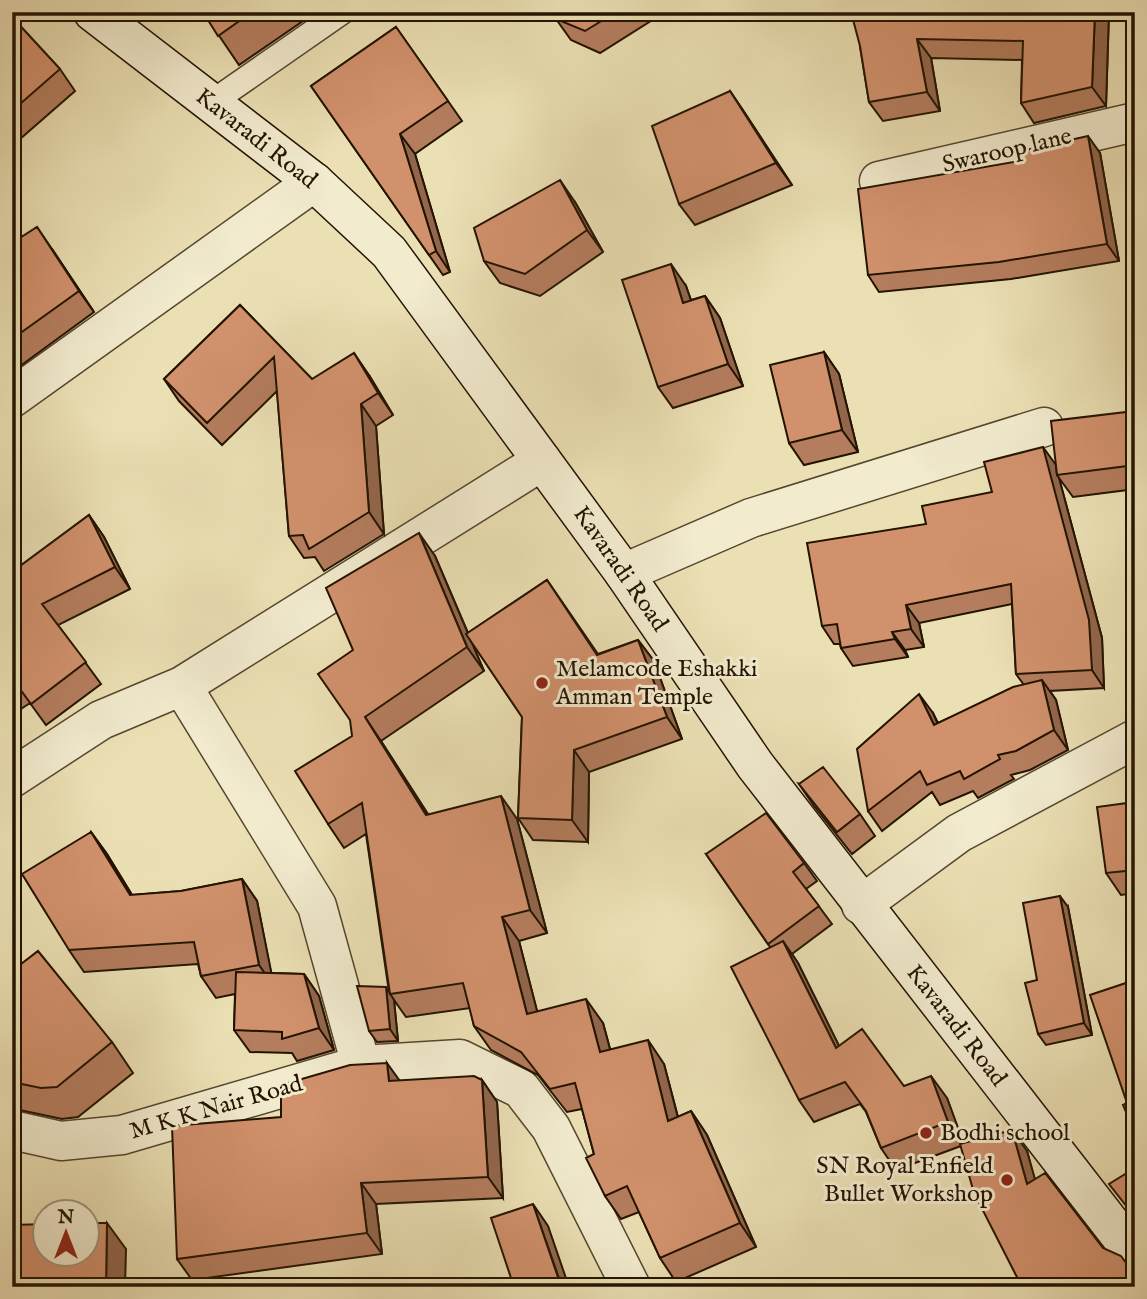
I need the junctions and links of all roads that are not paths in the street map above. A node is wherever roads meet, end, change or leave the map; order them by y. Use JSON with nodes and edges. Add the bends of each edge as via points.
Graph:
{"nodes":[{"id":1,"x":93,"y":12,"type":"edge"},
{"id":2,"x":342,"y":12,"type":"edge"},
{"id":3,"x":211,"y":103,"type":"junction"},
{"id":4,"x":1135,"y":122,"type":"edge"},
{"id":5,"x":879,"y":181,"type":"dead end"},
{"id":6,"x":314,"y":182,"type":"junction"},
{"id":7,"x":12,"y":398,"type":"edge"},
{"id":8,"x":1044,"y":427,"type":"dead end"},
{"id":9,"x":542,"y":460,"type":"junction"},
{"id":10,"x":624,"y":573,"type":"junction"},
{"id":11,"x":182,"y":686,"type":"junction"},
{"id":12,"x":1135,"y":739,"type":"edge"},
{"id":13,"x":12,"y":778,"type":"edge"},
{"id":14,"x":861,"y":905,"type":"junction"},
{"id":15,"x":361,"y":1065,"type":"junction"},
{"id":16,"x":12,"y":1130,"type":"edge"},
{"id":17,"x":1135,"y":1255,"type":"edge"},
{"id":18,"x":631,"y":1287,"type":"edge"}],
"edges":[{"from":1,"to":3,"type":"street","name":"Kavaradi Road"},
{"from":2,"to":3,"type":"lane"},
{"from":3,"to":6,"type":"street","name":"Kavaradi Road"},
{"from":4,"to":5,"type":"street","name":"Swaroop lane"},
{"from":6,"to":7,"type":"street"},
{"from":6,"to":9,"type":"street","name":"Kavaradi Road","via":[[389,252]]},
{"from":8,"to":10,"type":"street","via":[[751,519]]},
{"from":9,"to":10,"type":"street","name":"Kavaradi Road"},
{"from":9,"to":11,"type":"street"},
{"from":10,"to":14,"type":"street","name":"Kavaradi Road","via":[[755,765]]},
{"from":11,"to":13,"type":"street","via":[[101,720]]},
{"from":11,"to":15,"type":"street","via":[[317,906]]},
{"from":12,"to":14,"type":"street","via":[[959,833]]},
{"from":14,"to":17,"type":"street","name":"Kavaradi Road"},
{"from":15,"to":16,"type":"street","name":"M K K Nair Road","via":[[122,1135],[61,1141]]},
{"from":15,"to":18,"type":"street","name":"M K K Nair Road","via":[[460,1059],[521,1089],[551,1128]]}]}
